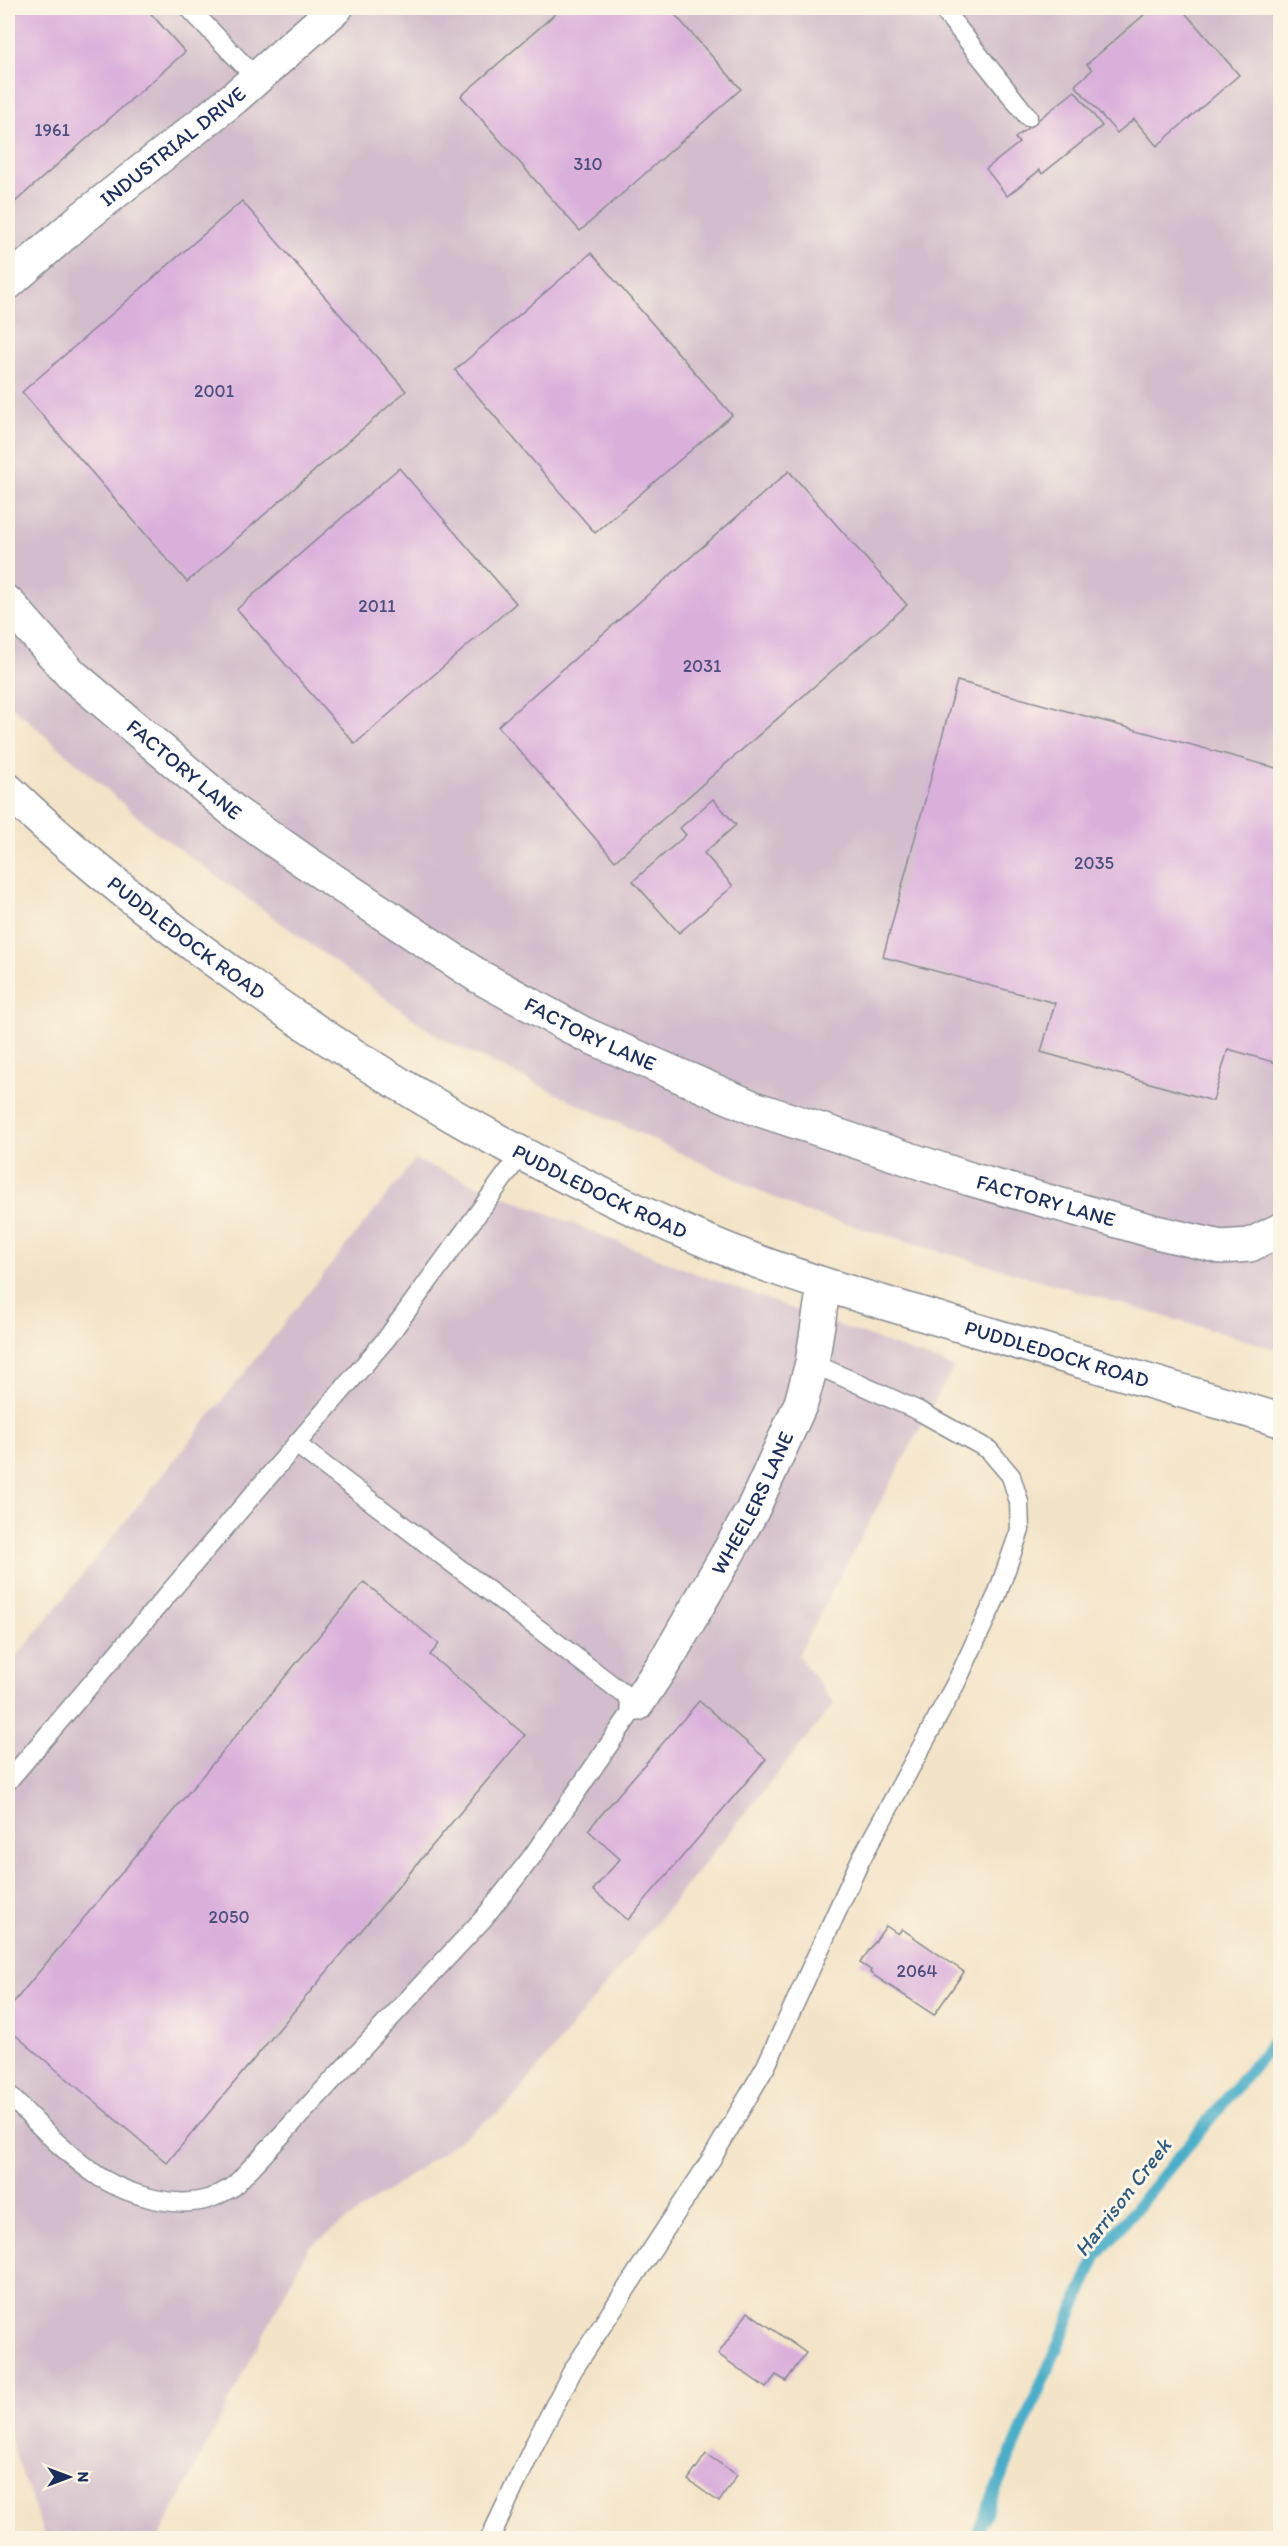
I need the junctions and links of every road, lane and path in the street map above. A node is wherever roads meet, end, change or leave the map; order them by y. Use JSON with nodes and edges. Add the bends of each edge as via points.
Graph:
{"nodes":[{"id":1,"x":189,"y":8,"type":"edge"},
{"id":2,"x":336,"y":8,"type":"edge"},
{"id":3,"x":942,"y":8,"type":"edge"},
{"id":4,"x":256,"y":78,"type":"junction"},
{"id":5,"x":1028,"y":117,"type":"dead end"},
{"id":6,"x":8,"y":283,"type":"edge"},
{"id":7,"x":8,"y":603,"type":"edge"},
{"id":8,"x":8,"y":790,"type":"edge"},
{"id":9,"x":521,"y":1154,"type":"junction"},
{"id":10,"x":1281,"y":1230,"type":"edge"},
{"id":11,"x":824,"y":1285,"type":"junction"},
{"id":12,"x":812,"y":1363,"type":"junction"},
{"id":13,"x":1281,"y":1420,"type":"edge"},
{"id":14,"x":296,"y":1444,"type":"junction"},
{"id":15,"x":637,"y":1704,"type":"junction"},
{"id":16,"x":8,"y":1781,"type":"edge"},
{"id":17,"x":8,"y":2094,"type":"edge"},
{"id":18,"x":490,"y":2538,"type":"edge"}],
"edges":[{"from":1,"to":4,"type":"lane"},
{"from":2,"to":4,"type":"street","name":"INDUSTRIAL DRIVE"},
{"from":3,"to":5,"type":"lane"},
{"from":4,"to":6,"type":"street","name":"INDUSTRIAL DRIVE"},
{"from":7,"to":10,"type":"street","name":"FACTORY LANE","via":[[71,674],[237,814],[478,976],[584,1034],[754,1108],[970,1179],[1145,1229],[1221,1247],[1251,1245]]},
{"from":8,"to":9,"type":"street","name":"PUDDLEDOCK ROAD","via":[[43,825],[143,908],[264,997],[396,1083]]},
{"from":9,"to":11,"type":"street","name":"PUDDLEDOCK ROAD","via":[[729,1251]]},
{"from":9,"to":14,"type":"lane","via":[[387,1338]]},
{"from":11,"to":12,"type":"street","name":"WHEELERS LANE"},
{"from":11,"to":13,"type":"street","name":"PUDDLEDOCK ROAD"},
{"from":12,"to":15,"type":"street","name":"WHEELERS LANE","via":[[801,1403],[752,1511]]},
{"from":12,"to":18,"type":"lane","via":[[919,1411],[989,1450],[1011,1476],[1019,1502],[1020,1530],[956,1683],[860,1861],[766,2066],[712,2158],[573,2370]]},
{"from":14,"to":15,"type":"lane"},
{"from":14,"to":16,"type":"lane"},
{"from":15,"to":17,"type":"lane","via":[[531,1858],[483,1919],[233,2187],[207,2199],[179,2202],[143,2196],[101,2178]]}]}
